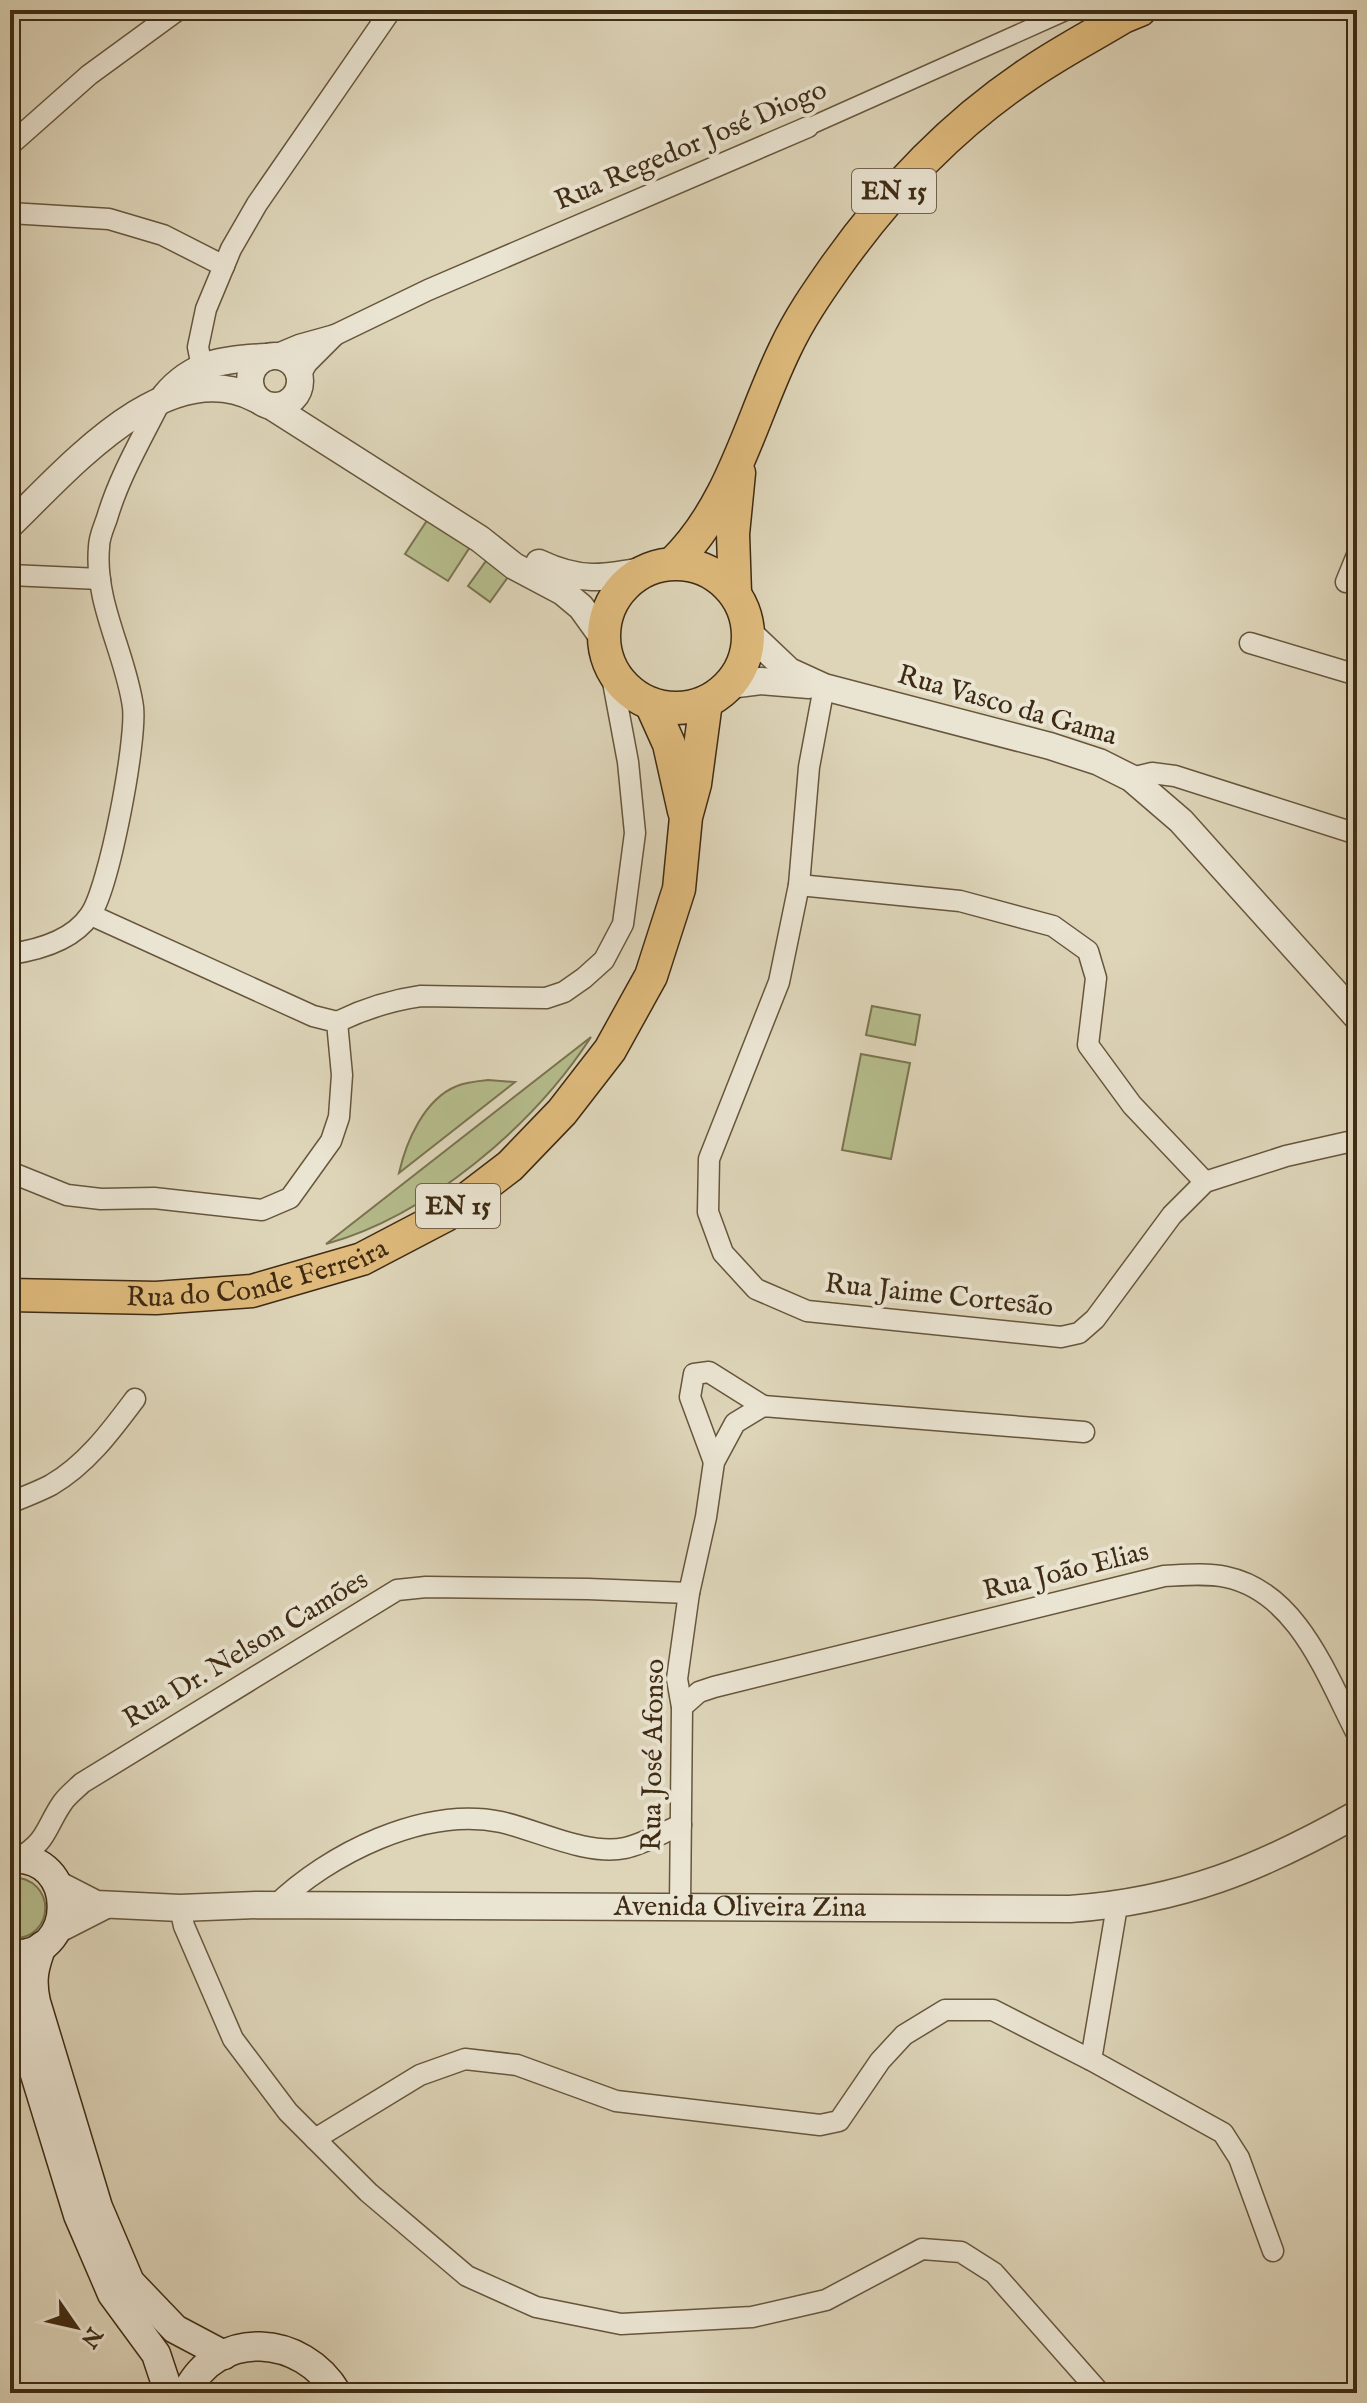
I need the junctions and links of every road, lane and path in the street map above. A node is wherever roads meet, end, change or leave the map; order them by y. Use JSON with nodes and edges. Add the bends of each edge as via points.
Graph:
{"nodes":[{"id":1,"x":178,"y":10,"type":"edge"},
{"id":2,"x":391,"y":10,"type":"edge"},
{"id":3,"x":1070,"y":10,"type":"edge"},
{"id":4,"x":1126,"y":12,"type":"edge"},
{"id":5,"x":808,"y":127,"type":"joint"},
{"id":6,"x":10,"y":145,"type":"edge"},
{"id":7,"x":10,"y":213,"type":"edge"},
{"id":8,"x":224,"y":266,"type":"junction"},
{"id":9,"x":203,"y":323,"type":"junction"},
{"id":10,"x":335,"y":335,"type":"junction"},
{"id":11,"x":271,"y":356,"type":"junction"},
{"id":12,"x":237,"y":359,"type":"junction"},
{"id":13,"x":194,"y":363,"type":"junction"},
{"id":14,"x":299,"y":383,"type":"junction"},
{"id":15,"x":229,"y":389,"type":"junction"},
{"id":16,"x":160,"y":402,"type":"junction"},
{"id":17,"x":264,"y":402,"type":"junction"},
{"id":18,"x":343,"y":451,"type":"junction"},
{"id":19,"x":741,"y":454,"type":"junction"},
{"id":20,"x":10,"y":525,"type":"edge"},
{"id":21,"x":480,"y":539,"type":"junction"},
{"id":22,"x":1357,"y":555,"type":"edge"},
{"id":23,"x":660,"y":567,"type":"junction"},
{"id":24,"x":10,"y":575,"type":"edge"},
{"id":25,"x":100,"y":579,"type":"junction"},
{"id":26,"x":1346,"y":582,"type":"dead end"},
{"id":27,"x":735,"y":593,"type":"junction"},
{"id":28,"x":749,"y":633,"type":"junction"},
{"id":29,"x":1250,"y":643,"type":"dead end"},
{"id":30,"x":607,"y":652,"type":"junction"},
{"id":31,"x":1357,"y":675,"type":"edge"},
{"id":32,"x":824,"y":687,"type":"junction"},
{"id":33,"x":718,"y":694,"type":"junction"},
{"id":34,"x":651,"y":704,"type":"junction"},
{"id":35,"x":1131,"y":778,"type":"junction"},
{"id":36,"x":686,"y":817,"type":"junction"},
{"id":37,"x":1357,"y":834,"type":"edge"},
{"id":38,"x":799,"y":885,"type":"junction"},
{"id":39,"x":91,"y":915,"type":"junction"},
{"id":40,"x":10,"y":954,"type":"edge"},
{"id":41,"x":1357,"y":1017,"type":"edge"},
{"id":42,"x":337,"y":1022,"type":"junction"},
{"id":43,"x":1357,"y":1140,"type":"edge"},
{"id":44,"x":10,"y":1172,"type":"edge"},
{"id":45,"x":1205,"y":1182,"type":"junction"},
{"id":46,"x":10,"y":1295,"type":"edge"},
{"id":47,"x":135,"y":1399,"type":"dead end"},
{"id":48,"x":763,"y":1406,"type":"junction"},
{"id":49,"x":1084,"y":1432,"type":"dead end"},
{"id":50,"x":714,"y":1462,"type":"junction"},
{"id":51,"x":10,"y":1503,"type":"edge"},
{"id":52,"x":689,"y":1593,"type":"junction"},
{"id":53,"x":681,"y":1662,"type":"junction"},
{"id":54,"x":714,"y":1687,"type":"junction"},
{"id":55,"x":682,"y":1707,"type":"junction"},
{"id":56,"x":1357,"y":1734,"type":"edge"},
{"id":57,"x":1357,"y":1814,"type":"edge"},
{"id":58,"x":52,"y":1824,"type":"junction"},
{"id":59,"x":681,"y":1825,"type":"junction"},
{"id":60,"x":14,"y":1859,"type":"edge"},
{"id":61,"x":52,"y":1877,"type":"junction"},
{"id":62,"x":106,"y":1905,"type":"junction"},
{"id":63,"x":275,"y":1906,"type":"junction"},
{"id":64,"x":1117,"y":1906,"type":"junction"},
{"id":65,"x":680,"y":1907,"type":"junction"},
{"id":66,"x":180,"y":1908,"type":"junction"},
{"id":67,"x":50,"y":1938,"type":"junction"},
{"id":68,"x":10,"y":1954,"type":"edge"},
{"id":69,"x":10,"y":1993,"type":"edge"},
{"id":70,"x":50,"y":2052,"type":"junction"},
{"id":71,"x":1091,"y":2060,"type":"junction"},
{"id":72,"x":37,"y":2085,"type":"junction"},
{"id":73,"x":315,"y":2139,"type":"junction"},
{"id":74,"x":68,"y":2184,"type":"junction"},
{"id":75,"x":98,"y":2207,"type":"junction"},
{"id":76,"x":1273,"y":2251,"type":"dead end"},
{"id":77,"x":224,"y":2355,"type":"junction"},
{"id":78,"x":169,"y":2393,"type":"edge"},
{"id":79,"x":186,"y":2393,"type":"edge"},
{"id":80,"x":337,"y":2393,"type":"edge"},
{"id":81,"x":1100,"y":2393,"type":"edge"}],
"edges":[{"from":1,"to":6,"type":"street","via":[[89,75]]},
{"from":2,"to":8,"type":"street","via":[[257,204]]},
{"from":3,"to":5,"type":"street","name":"Rua Regedor José Diogo"},
{"from":4,"to":19,"type":"main road","number":"EN 15","via":[[985,105],[899,185],[813,299],[786,347]]},
{"from":5,"to":10,"type":"street","name":"Rua Regedor José Diogo"},
{"from":7,"to":8,"type":"street","via":[[109,219],[163,235]]},
{"from":8,"to":9,"type":"street"},
{"from":9,"to":12,"type":"street","via":[[217,350]]},
{"from":9,"to":13,"type":"street"},
{"from":10,"to":11,"type":"street","name":"Rua Regedor José Diogo"},
{"from":10,"to":14,"type":"street","name":"Rua Regedor José Diogo","via":[[307,363]]},
{"from":11,"to":12,"type":"street"},
{"from":11,"to":14,"type":"street","via":[[291,361]]},
{"from":11,"to":17,"type":"street","via":[[250,375],[251,391]]},
{"from":12,"to":13,"type":"street"},
{"from":13,"to":15,"type":"street"},
{"from":13,"to":16,"type":"street"},
{"from":14,"to":17,"type":"street","via":[[287,403]]},
{"from":14,"to":18,"type":"street","via":[[305,409]]},
{"from":15,"to":16,"type":"street","via":[[208,388]]},
{"from":15,"to":17,"type":"street"},
{"from":16,"to":20,"type":"street","via":[[112,428]]},
{"from":16,"to":25,"type":"street","via":[[116,488],[99,546]]},
{"from":17,"to":18,"type":"street"},
{"from":18,"to":21,"type":"street"},
{"from":19,"to":23,"type":"main road","number":"EN 15","via":[[693,544]]},
{"from":19,"to":27,"type":"main road","number":"EN 15","via":[[733,530]]},
{"from":21,"to":23,"type":"street","via":[[564,575],[610,578]]},
{"from":21,"to":30,"type":"street","via":[[581,607]]},
{"from":22,"to":26,"type":"street"},
{"from":23,"to":27,"type":"main road","via":[[702,568]]},
{"from":23,"to":30,"type":"main road","via":[[633,577],[615,598],[605,624]]},
{"from":24,"to":25,"type":"street"},
{"from":25,"to":39,"type":"street","via":[[133,708],[128,773]]},
{"from":27,"to":28,"type":"main road"},
{"from":28,"to":32,"type":"street","name":"Rua Vasco da Gama","via":[[789,671]]},
{"from":28,"to":33,"type":"main road","via":[[744,661]]},
{"from":29,"to":31,"type":"street"},
{"from":30,"to":34,"type":"main road","via":[[627,689]]},
{"from":30,"to":42,"type":"street","via":[[635,833],[623,924],[604,960],[564,992],[546,998],[421,996]]},
{"from":32,"to":33,"type":"street","name":"Rua Vasco da Gama","via":[[761,681]]},
{"from":32,"to":35,"type":"street","name":"Rua Vasco da Gama","via":[[1050,746]]},
{"from":32,"to":38,"type":"street","name":"Rua Jaime Cortesão","via":[[809,767]]},
{"from":33,"to":34,"type":"main road","via":[[679,708]]},
{"from":33,"to":36,"type":"main road","name":"Rua do Conde Ferreira","number":"EN 15"},
{"from":34,"to":36,"type":"main road","name":"Rua do Conde Ferreira","number":"EN 15","via":[[669,744]]},
{"from":35,"to":37,"type":"street","via":[[1152,773],[1175,776]]},
{"from":35,"to":41,"type":"street","name":"Rua Vasco da Gama","via":[[1181,821]]},
{"from":36,"to":46,"type":"main road","name":"Rua do Conde Ferreira","number":"EN 15","via":[[679,889],[651,976],[610,1050],[562,1112],[510,1166],[446,1215],[362,1259],[252,1291],[156,1298]]},
{"from":38,"to":45,"type":"street","via":[[960,901],[1053,926],[1088,951],[1096,978],[1088,1045],[1132,1105]]},
{"from":38,"to":45,"type":"street","name":"Rua Jaime Cortesão","via":[[779,982],[709,1159],[708,1212],[723,1253],[756,1289],[807,1311],[1061,1337],[1079,1333],[1172,1215]]},
{"from":39,"to":40,"type":"street","via":[[49,945]]},
{"from":39,"to":42,"type":"street","via":[[313,1016]]},
{"from":42,"to":44,"type":"street","via":[[339,1117],[331,1141],[290,1198],[262,1210],[154,1198],[101,1199],[67,1195]]},
{"from":43,"to":45,"type":"street"},
{"from":47,"to":51,"type":"street","via":[[74,1468]]},
{"from":48,"to":49,"type":"street","name":"Rua José Afonso"},
{"from":48,"to":50,"type":"street","name":"Rua José Afonso","via":[[735,1423]]},
{"from":48,"to":50,"type":"street","name":"Rua José Afonso","via":[[709,1372],[694,1374],[690,1397]]},
{"from":50,"to":52,"type":"street","name":"Rua José Afonso"},
{"from":52,"to":53,"type":"street","name":"Rua José Afonso"},
{"from":52,"to":58,"type":"street","name":"Rua Dr. Nelson Camões","via":[[397,1590],[82,1783]]},
{"from":53,"to":54,"type":"street","via":[[702,1685]]},
{"from":53,"to":55,"type":"street","name":"Rua José Afonso","via":[[677,1679]]},
{"from":54,"to":55,"type":"street","name":"Rua João Elias"},
{"from":54,"to":56,"type":"street","name":"Rua João Elias","via":[[1164,1576],[1204,1574],[1229,1577],[1276,1602],[1307,1640]]},
{"from":55,"to":59,"type":"street","name":"Rua José Afonso"},
{"from":57,"to":64,"type":"street","name":"Avenida Oliveira Zina","via":[[1234,1876]]},
{"from":58,"to":60,"type":"street","name":"Rua Dr. Nelson Camões","via":[[38,1845]]},
{"from":58,"to":61,"type":"street","name":"Rua Dr. Nelson Camões","via":[[45,1854]]},
{"from":59,"to":63,"type":"street","via":[[624,1848],[592,1848],[498,1821],[452,1820],[401,1829],[360,1845],[296,1885]]},
{"from":59,"to":65,"type":"street","name":"Rua José Afonso"},
{"from":60,"to":61,"type":"main road","name":"Avenida Oliveira Zina","via":[[34,1862]]},
{"from":61,"to":62,"type":"street","name":"Avenida Oliveira Zina"},
{"from":61,"to":67,"type":"main road","via":[[63,1899],[62,1915]]},
{"from":62,"to":66,"type":"street","name":"Avenida Oliveira Zina"},
{"from":62,"to":67,"type":"street","name":"Avenida Oliveira Zina"},
{"from":63,"to":65,"type":"street","name":"Avenida Oliveira Zina"},
{"from":63,"to":66,"type":"street","name":"Avenida Oliveira Zina"},
{"from":64,"to":65,"type":"street","name":"Avenida Oliveira Zina"},
{"from":64,"to":71,"type":"street"},
{"from":66,"to":73,"type":"street","via":[[233,2039]]},
{"from":67,"to":68,"type":"main road","name":"Avenida Oliveira Zina","via":[[34,1951]]},
{"from":67,"to":70,"type":"main road","via":[[31,1984]]},
{"from":69,"to":72,"type":"main road"},
{"from":70,"to":72,"type":"main road"},
{"from":70,"to":75,"type":"main road"},
{"from":71,"to":73,"type":"street","via":[[993,2010],[945,2010],[904,2035],[839,2121],[820,2125],[616,2101],[517,2065],[465,2059],[420,2075]]},
{"from":71,"to":76,"type":"street","via":[[1223,2133],[1239,2158]]},
{"from":72,"to":74,"type":"main road"},
{"from":73,"to":81,"type":"street","via":[[467,2276],[536,2307],[621,2324],[752,2317],[826,2300],[922,2249],[961,2252],[994,2273]]},
{"from":74,"to":75,"type":"main road"},
{"from":74,"to":78,"type":"main road","via":[[112,2294],[156,2354]]},
{"from":75,"to":77,"type":"main road","via":[[130,2282],[175,2329]]},
{"from":77,"to":79,"type":"main road","via":[[198,2375]]},
{"from":77,"to":80,"type":"main road","via":[[256,2346],[290,2351],[318,2367]]}]}
